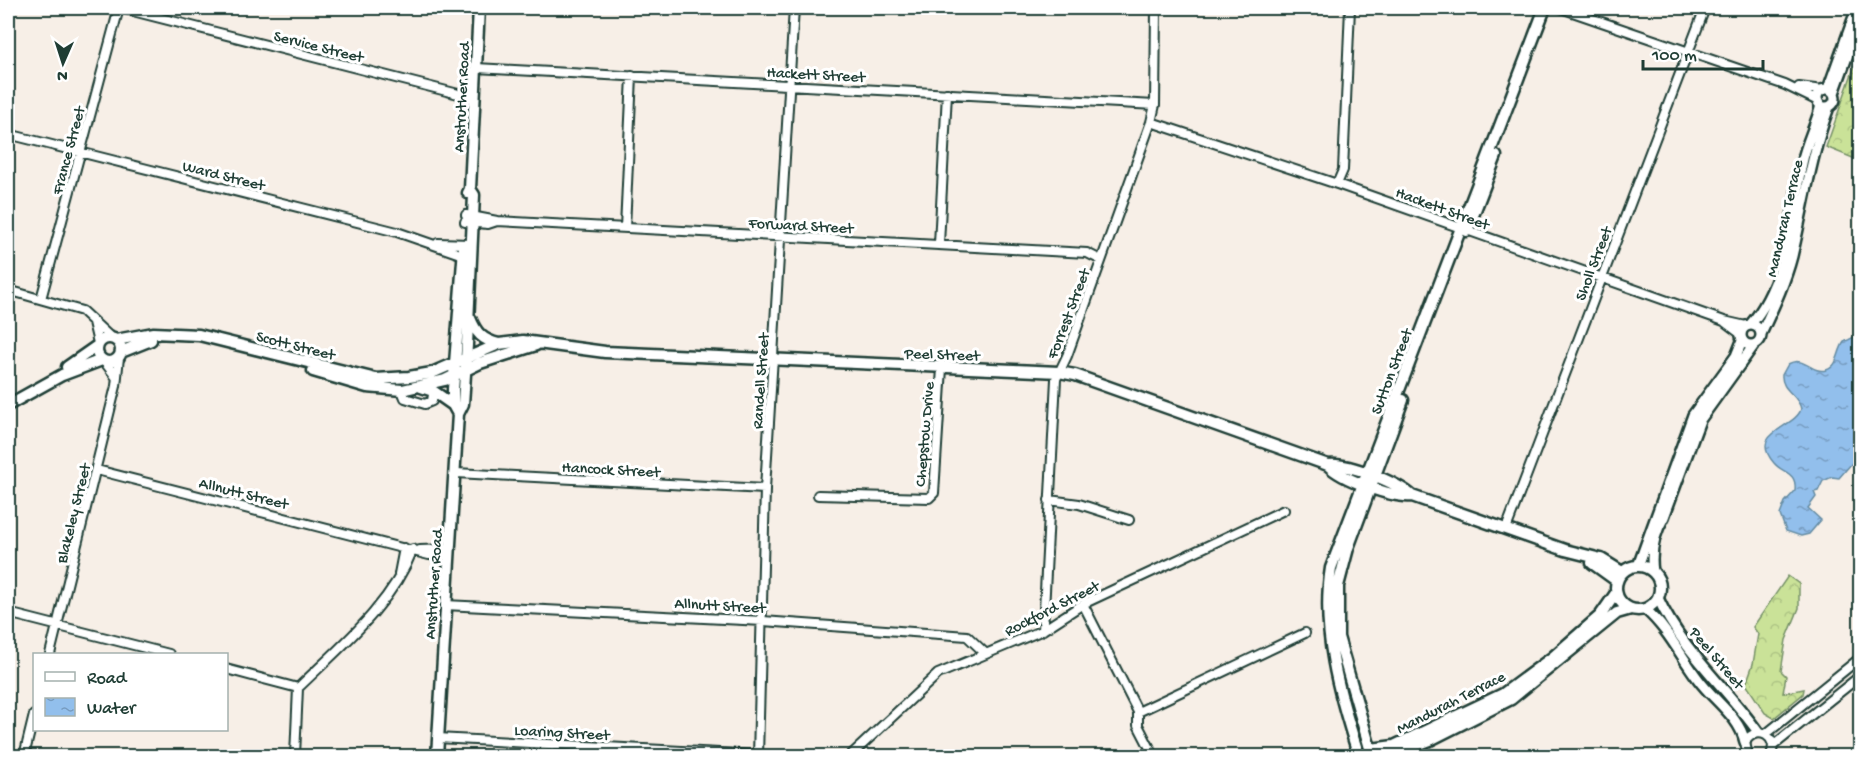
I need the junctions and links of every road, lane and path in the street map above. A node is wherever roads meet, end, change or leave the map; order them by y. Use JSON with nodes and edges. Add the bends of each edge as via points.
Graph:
{"nodes":[{"id":1,"x":120,"y":8,"type":"edge"},
{"id":2,"x":479,"y":8,"type":"edge"},
{"id":3,"x":794,"y":8,"type":"edge"},
{"id":4,"x":1350,"y":8,"type":"edge"},
{"id":5,"x":1545,"y":8,"type":"edge"},
{"id":6,"x":1552,"y":8,"type":"edge"},
{"id":7,"x":1561,"y":8,"type":"edge"},
{"id":8,"x":1705,"y":8,"type":"edge"},
{"id":9,"x":1857,"y":8,"type":"edge"},
{"id":10,"x":1154,"y":10,"type":"edge"},
{"id":11,"x":1860,"y":21,"type":"edge"},
{"id":12,"x":1689,"y":51,"type":"junction"},
{"id":13,"x":476,"y":68,"type":"junction"},
{"id":14,"x":632,"y":76,"type":"junction"},
{"id":15,"x":1785,"y":85,"type":"junction"},
{"id":16,"x":790,"y":86,"type":"junction"},
{"id":17,"x":1828,"y":90,"type":"junction"},
{"id":18,"x":947,"y":93,"type":"junction"},
{"id":19,"x":474,"y":98,"type":"junction"},
{"id":20,"x":1823,"y":104,"type":"junction"},
{"id":21,"x":1155,"y":105,"type":"junction"},
{"id":22,"x":1151,"y":122,"type":"junction"},
{"id":23,"x":8,"y":134,"type":"edge"},
{"id":24,"x":81,"y":152,"type":"junction"},
{"id":25,"x":1337,"y":184,"type":"junction"},
{"id":26,"x":469,"y":219,"type":"junction"},
{"id":27,"x":625,"y":228,"type":"junction"},
{"id":28,"x":1464,"y":229,"type":"junction"},
{"id":29,"x":780,"y":237,"type":"junction"},
{"id":30,"x":434,"y":243,"type":"junction"},
{"id":31,"x":467,"y":244,"type":"junction"},
{"id":32,"x":939,"y":244,"type":"junction"},
{"id":33,"x":467,"y":256,"type":"junction"},
{"id":34,"x":1101,"y":260,"type":"junction"},
{"id":35,"x":1600,"y":277,"type":"junction"},
{"id":36,"x":8,"y":290,"type":"edge"},
{"id":37,"x":41,"y":299,"type":"junction"},
{"id":38,"x":468,"y":315,"type":"junction"},
{"id":39,"x":93,"y":320,"type":"junction"},
{"id":40,"x":1745,"y":331,"type":"junction"},
{"id":41,"x":1761,"y":334,"type":"junction"},
{"id":42,"x":114,"y":339,"type":"junction"},
{"id":43,"x":499,"y":344,"type":"junction"},
{"id":44,"x":539,"y":344,"type":"junction"},
{"id":45,"x":98,"y":345,"type":"junction"},
{"id":46,"x":1754,"y":345,"type":"junction"},
{"id":47,"x":120,"y":354,"type":"junction"},
{"id":48,"x":466,"y":357,"type":"junction"},
{"id":49,"x":103,"y":360,"type":"junction"},
{"id":50,"x":774,"y":360,"type":"junction"},
{"id":51,"x":455,"y":362,"type":"junction"},
{"id":52,"x":942,"y":368,"type":"junction"},
{"id":53,"x":465,"y":370,"type":"junction"},
{"id":54,"x":1059,"y":372,"type":"junction"},
{"id":55,"x":454,"y":376,"type":"junction"},
{"id":56,"x":116,"y":377,"type":"junction"},
{"id":57,"x":422,"y":387,"type":"junction"},
{"id":58,"x":402,"y":390,"type":"junction"},
{"id":59,"x":433,"y":395,"type":"dead end"},
{"id":60,"x":8,"y":397,"type":"edge"},
{"id":61,"x":8,"y":405,"type":"edge"},
{"id":62,"x":456,"y":409,"type":"junction"},
{"id":63,"x":97,"y":470,"type":"junction"},
{"id":64,"x":456,"y":473,"type":"junction"},
{"id":65,"x":1369,"y":480,"type":"junction"},
{"id":66,"x":765,"y":489,"type":"junction"},
{"id":67,"x":818,"y":495,"type":"dead end"},
{"id":68,"x":1049,"y":500,"type":"junction"},
{"id":69,"x":1284,"y":510,"type":"dead end"},
{"id":70,"x":1129,"y":520,"type":"dead end"},
{"id":71,"x":1506,"y":529,"type":"junction"},
{"id":72,"x":1343,"y":546,"type":"junction"},
{"id":73,"x":412,"y":549,"type":"junction"},
{"id":74,"x":448,"y":553,"type":"junction"},
{"id":75,"x":1638,"y":566,"type":"junction"},
{"id":76,"x":1653,"y":572,"type":"junction"},
{"id":77,"x":1619,"y":577,"type":"junction"},
{"id":78,"x":1616,"y":593,"type":"junction"},
{"id":79,"x":1658,"y":598,"type":"junction"},
{"id":80,"x":1083,"y":604,"type":"junction"},
{"id":81,"x":445,"y":605,"type":"junction"},
{"id":82,"x":1631,"y":609,"type":"junction"},
{"id":83,"x":1645,"y":609,"type":"junction"},
{"id":84,"x":8,"y":613,"type":"edge"},
{"id":85,"x":763,"y":621,"type":"junction"},
{"id":86,"x":57,"y":626,"type":"junction"},
{"id":87,"x":1043,"y":630,"type":"junction"},
{"id":88,"x":1305,"y":633,"type":"dead end"},
{"id":89,"x":50,"y":653,"type":"edge"},
{"id":90,"x":165,"y":653,"type":"edge"},
{"id":91,"x":986,"y":654,"type":"junction"},
{"id":92,"x":1860,"y":658,"type":"edge"},
{"id":93,"x":228,"y":670,"type":"edge"},
{"id":94,"x":1860,"y":676,"type":"edge"},
{"id":95,"x":298,"y":688,"type":"junction"},
{"id":96,"x":1138,"y":712,"type":"junction"},
{"id":97,"x":33,"y":719,"type":"edge"},
{"id":98,"x":1762,"y":733,"type":"junction"},
{"id":99,"x":437,"y":738,"type":"junction"},
{"id":100,"x":1774,"y":745,"type":"junction"},
{"id":101,"x":1372,"y":751,"type":"edge"},
{"id":102,"x":1745,"y":752,"type":"edge"},
{"id":103,"x":1357,"y":755,"type":"edge"},
{"id":104,"x":24,"y":756,"type":"edge"},
{"id":105,"x":295,"y":756,"type":"edge"},
{"id":106,"x":437,"y":756,"type":"edge"},
{"id":107,"x":758,"y":756,"type":"edge"},
{"id":108,"x":850,"y":756,"type":"edge"},
{"id":109,"x":1154,"y":756,"type":"edge"},
{"id":110,"x":1388,"y":756,"type":"edge"},
{"id":111,"x":1770,"y":756,"type":"edge"}],
"edges":[{"from":1,"to":19,"type":"street","name":"Service Street"},
{"from":1,"to":24,"type":"street","name":"France Street"},
{"from":2,"to":13,"type":"main road","name":"Anstruther Road"},
{"from":3,"to":16,"type":"street","name":"Randell Street"},
{"from":4,"to":25,"type":"street","via":[[1343,170]]},
{"from":5,"to":28,"type":"main road","name":"Sutton Street"},
{"from":6,"to":28,"type":"main road","name":"Sutton Street"},
{"from":7,"to":12,"type":"street"},
{"from":8,"to":12,"type":"street","name":"Sholl Street"},
{"from":9,"to":17,"type":"street"},
{"from":10,"to":21,"type":"street","name":"Forrest Street"},
{"from":11,"to":17,"type":"street"},
{"from":12,"to":15,"type":"street"},
{"from":12,"to":35,"type":"street","name":"Sholl Street"},
{"from":13,"to":14,"type":"street","name":"Hackett Street"},
{"from":13,"to":19,"type":"main road","name":"Anstruther Road"},
{"from":14,"to":16,"type":"street","name":"Hackett Street"},
{"from":14,"to":27,"type":"street"},
{"from":15,"to":17,"type":"street"},
{"from":15,"to":20,"type":"street"},
{"from":16,"to":18,"type":"street","name":"Hackett Street"},
{"from":16,"to":29,"type":"street","name":"Randell Street"},
{"from":17,"to":20,"type":"street","via":[[1818,96]]},
{"from":17,"to":20,"type":"street","via":[[1835,101]]},
{"from":18,"to":21,"type":"street","name":"Hackett Street"},
{"from":18,"to":32,"type":"street"},
{"from":19,"to":26,"type":"main road","name":"Anstruther Road","via":[[470,189],[474,195]]},
{"from":20,"to":40,"type":"street","name":"Mandurah Terrace","via":[[1803,159],[1775,283],[1766,304]]},
{"from":20,"to":41,"type":"street","name":"Mandurah Terrace","via":[[1792,256],[1779,297]]},
{"from":21,"to":22,"type":"street","name":"Forrest Street"},
{"from":22,"to":25,"type":"street","name":"Hackett Street"},
{"from":22,"to":34,"type":"street","name":"Forrest Street"},
{"from":23,"to":24,"type":"street","name":"Ward Street"},
{"from":24,"to":30,"type":"street","name":"Ward Street"},
{"from":24,"to":37,"type":"street","name":"France Street"},
{"from":25,"to":28,"type":"street","name":"Hackett Street"},
{"from":26,"to":27,"type":"street","name":"Forward Street"},
{"from":26,"to":31,"type":"main road","name":"Anstruther Road"},
{"from":27,"to":29,"type":"street","name":"Forward Street"},
{"from":28,"to":35,"type":"street","name":"Hackett Street"},
{"from":28,"to":65,"type":"main road","name":"Sutton Street"},
{"from":29,"to":32,"type":"street","name":"Forward Street"},
{"from":29,"to":50,"type":"street","name":"Randell Street"},
{"from":30,"to":31,"type":"street","name":"Ward Street"},
{"from":30,"to":33,"type":"street","name":"Ward Street"},
{"from":31,"to":33,"type":"main road","name":"Anstruther Road"},
{"from":32,"to":34,"type":"street","name":"Forward Street","via":[[1087,253]]},
{"from":33,"to":38,"type":"main road","name":"Anstruther Road"},
{"from":33,"to":51,"type":"main road","name":"Anstruther Road"},
{"from":34,"to":54,"type":"street","name":"Forrest Street"},
{"from":35,"to":40,"type":"street","name":"Hackett Street"},
{"from":35,"to":71,"type":"street","name":"Sholl Street"},
{"from":36,"to":37,"type":"street"},
{"from":37,"to":39,"type":"street","via":[[74,308]]},
{"from":38,"to":43,"type":"main road","via":[[482,338]]},
{"from":38,"to":48,"type":"main road","name":"Anstruther Road"},
{"from":39,"to":42,"type":"street"},
{"from":39,"to":45,"type":"street"},
{"from":40,"to":41,"type":"street","via":[[1756,326]]},
{"from":40,"to":46,"type":"street"},
{"from":40,"to":75,"type":"street","name":"Mandurah Terrace","via":[[1736,356],[1693,415]]},
{"from":41,"to":46,"type":"street","name":"Mandurah Terrace"},
{"from":42,"to":45,"type":"main road","via":[[104,339]]},
{"from":42,"to":47,"type":"main road"},
{"from":42,"to":51,"type":"main road","name":"Scott Street","via":[[153,333],[192,334],[376,379],[432,373]]},
{"from":43,"to":44,"type":"main road","name":"Peel Street"},
{"from":43,"to":48,"type":"main road","name":"Peel Street"},
{"from":44,"to":50,"type":"main road","name":"Peel Street","via":[[605,352]]},
{"from":44,"to":53,"type":"main road","name":"Peel Street"},
{"from":45,"to":49,"type":"main road","via":[[97,354]]},
{"from":45,"to":60,"type":"main road","via":[[69,366]]},
{"from":46,"to":76,"type":"street","via":[[1700,420],[1658,528]]},
{"from":47,"to":49,"type":"main road","via":[[114,361]]},
{"from":47,"to":56,"type":"street","name":"Blakeley Street"},
{"from":47,"to":58,"type":"main road","name":"Scott Street","via":[[150,340],[191,340],[367,387]]},
{"from":48,"to":51,"type":"main road","name":"Scott Street"},
{"from":48,"to":53,"type":"main road","name":"Anstruther Road"},
{"from":49,"to":56,"type":"street"},
{"from":49,"to":61,"type":"main road","via":[[62,375]]},
{"from":50,"to":52,"type":"main road","name":"Peel Street"},
{"from":50,"to":66,"type":"street","name":"Randell Street"},
{"from":51,"to":55,"type":"main road","name":"Anstruther Road"},
{"from":52,"to":54,"type":"main road","name":"Peel Street"},
{"from":52,"to":67,"type":"street","name":"Chepstow Drive","via":[[934,493],[929,498]]},
{"from":53,"to":55,"type":"main road","name":"Scott Street"},
{"from":53,"to":62,"type":"main road","name":"Anstruther Road","via":[[463,404]]},
{"from":54,"to":65,"type":"main road","name":"Peel Street","via":[[1328,465],[1337,464]]},
{"from":54,"to":68,"type":"street","name":"Forrest Street"},
{"from":55,"to":57,"type":"main road","name":"Scott Street"},
{"from":55,"to":62,"type":"main road","name":"Anstruther Road"},
{"from":56,"to":63,"type":"street","name":"Blakeley Street"},
{"from":57,"to":58,"type":"main road","name":"Scott Street"},
{"from":57,"to":62,"type":"main road"},
{"from":58,"to":59,"type":"street","via":[[405,398],[423,404],[429,403]]},
{"from":62,"to":64,"type":"main road","name":"Anstruther Road"},
{"from":63,"to":73,"type":"street","name":"Allnutt Street"},
{"from":63,"to":86,"type":"street","name":"Blakeley Street"},
{"from":64,"to":66,"type":"street","name":"Hancock Street"},
{"from":64,"to":74,"type":"main road","name":"Anstruther Road"},
{"from":65,"to":71,"type":"main road","name":"Peel Street","via":[[1401,497],[1412,496]]},
{"from":65,"to":72,"type":"main road","name":"Sutton Street"},
{"from":66,"to":85,"type":"street","name":"Randell Street"},
{"from":68,"to":70,"type":"street","via":[[1079,504]]},
{"from":68,"to":87,"type":"street","name":"Forrest Street"},
{"from":69,"to":80,"type":"street","name":"Rockford Street"},
{"from":71,"to":77,"type":"main road","name":"Peel Street","via":[[1565,550]]},
{"from":72,"to":101,"type":"main road","name":"Sutton Street","via":[[1338,637]]},
{"from":72,"to":103,"type":"main road","name":"Sutton Street","via":[[1328,588],[1328,629]]},
{"from":73,"to":74,"type":"street","name":"Allnutt Street"},
{"from":73,"to":95,"type":"street","via":[[380,606]]},
{"from":74,"to":81,"type":"main road","name":"Anstruther Road"},
{"from":75,"to":76,"type":"main road"},
{"from":75,"to":77,"type":"main road"},
{"from":76,"to":79,"type":"main road","via":[[1660,587]]},
{"from":77,"to":78,"type":"main road"},
{"from":78,"to":82,"type":"main road"},
{"from":78,"to":101,"type":"main road","name":"Mandurah Terrace","via":[[1600,616],[1503,694],[1394,746]]},
{"from":79,"to":83,"type":"main road"},
{"from":79,"to":98,"type":"street","name":"Peel Street","via":[[1678,633]]},
{"from":80,"to":87,"type":"street","name":"Rockford Street"},
{"from":80,"to":96,"type":"street"},
{"from":81,"to":85,"type":"street","name":"Allnutt Street"},
{"from":81,"to":99,"type":"main road","name":"Anstruther Road"},
{"from":82,"to":83,"type":"main road"},
{"from":82,"to":110,"type":"main road","name":"Mandurah Terrace","via":[[1617,613],[1511,699],[1430,740]]},
{"from":83,"to":102,"type":"street","name":"Peel Street","via":[[1661,623],[1697,678],[1737,723]]},
{"from":84,"to":86,"type":"street"},
{"from":85,"to":91,"type":"street","name":"Allnutt Street","via":[[967,636]]},
{"from":85,"to":107,"type":"street","name":"Randell Street"},
{"from":86,"to":89,"type":"street","name":"Blakeley Street"},
{"from":86,"to":90,"type":"street"},
{"from":87,"to":91,"type":"street","name":"Rockford Street"},
{"from":88,"to":96,"type":"street"},
{"from":91,"to":108,"type":"street","name":"Rockford Street","via":[[938,674]]},
{"from":92,"to":98,"type":"street"},
{"from":93,"to":95,"type":"street"},
{"from":94,"to":100,"type":"street"},
{"from":95,"to":105,"type":"street"},
{"from":96,"to":109,"type":"street","via":[[1138,725]]},
{"from":97,"to":104,"type":"street"},
{"from":98,"to":100,"type":"street"},
{"from":98,"to":102,"type":"street","via":[[1750,735]]},
{"from":99,"to":106,"type":"main road","name":"Anstruther Road"},
{"from":99,"to":107,"type":"street","name":"Loaring Street"},
{"from":100,"to":111,"type":"street"},
{"from":101,"to":103,"type":"main road","name":"Mandurah Terrace","via":[[1362,748]]}]}
